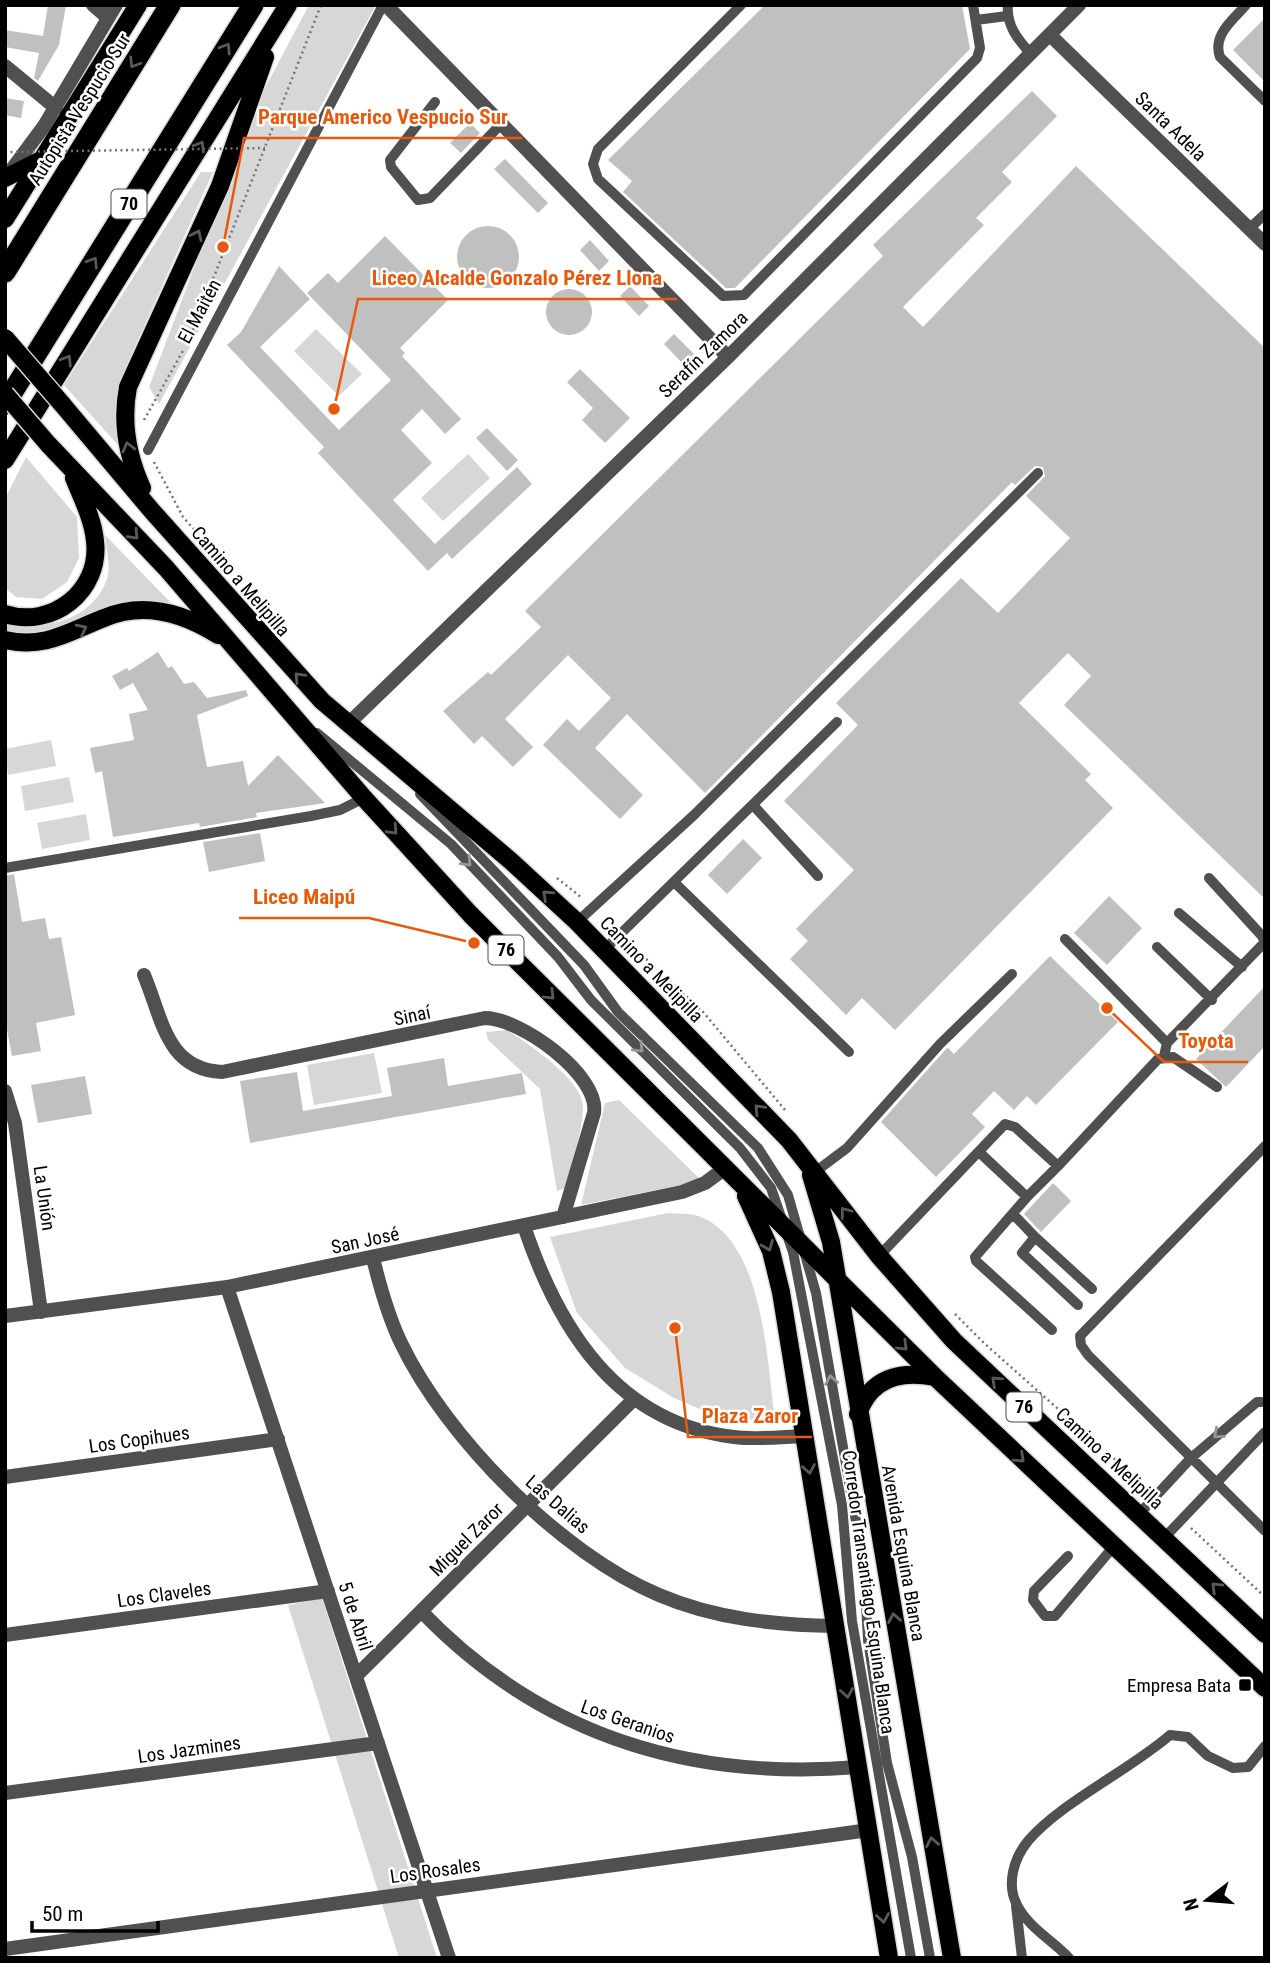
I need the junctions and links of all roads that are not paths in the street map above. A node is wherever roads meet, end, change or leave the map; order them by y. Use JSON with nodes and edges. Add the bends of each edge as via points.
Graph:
{"nodes":[{"id":1,"x":93,"y":5,"type":"edge"},
{"id":2,"x":138,"y":5,"type":"edge"},
{"id":3,"x":170,"y":5,"type":"edge"},
{"id":4,"x":253,"y":5,"type":"edge"},
{"id":5,"x":385,"y":5,"type":"edge"},
{"id":6,"x":741,"y":5,"type":"edge"},
{"id":7,"x":972,"y":5,"type":"edge"},
{"id":8,"x":1079,"y":5,"type":"edge"},
{"id":9,"x":1246,"y":5,"type":"edge"},
{"id":10,"x":1008,"y":10,"type":"edge"},
{"id":11,"x":284,"y":11,"type":"edge"},
{"id":12,"x":112,"y":12,"type":"edge"},
{"id":13,"x":976,"y":20,"type":"junction"},
{"id":14,"x":1050,"y":35,"type":"junction"},
{"id":15,"x":1031,"y":54,"type":"junction"},
{"id":16,"x":5,"y":66,"type":"edge"},
{"id":17,"x":1265,"y":101,"type":"edge"},
{"id":18,"x":435,"y":102,"type":"dead end"},
{"id":19,"x":55,"y":108,"type":"junction"},
{"id":20,"x":502,"y":122,"type":"junction"},
{"id":21,"x":44,"y":158,"type":"junction"},
{"id":22,"x":5,"y":177,"type":"edge"},
{"id":23,"x":1265,"y":214,"type":"edge"},
{"id":24,"x":5,"y":219,"type":"edge"},
{"id":25,"x":1249,"y":229,"type":"junction"},
{"id":26,"x":1265,"y":244,"type":"edge"},
{"id":27,"x":5,"y":272,"type":"edge"},
{"id":28,"x":5,"y":338,"type":"edge"},
{"id":29,"x":728,"y":357,"type":"junction"},
{"id":30,"x":5,"y":394,"type":"edge"},
{"id":31,"x":5,"y":404,"type":"edge"},
{"id":32,"x":148,"y":450,"type":"dead end"},
{"id":33,"x":5,"y":460,"type":"edge"},
{"id":34,"x":70,"y":468,"type":"junction"},
{"id":35,"x":1038,"y":473,"type":"dead end"},
{"id":36,"x":152,"y":511,"type":"junction"},
{"id":37,"x":5,"y":614,"type":"edge"},
{"id":38,"x":5,"y":640,"type":"edge"},
{"id":39,"x":232,"y":645,"type":"junction"},
{"id":40,"x":284,"y":705,"type":"junction"},
{"id":41,"x":837,"y":722,"type":"dead end"},
{"id":42,"x":348,"y":724,"type":"junction"},
{"id":43,"x":364,"y":798,"type":"junction"},
{"id":44,"x":753,"y":805,"type":"junction"},
{"id":45,"x":5,"y":868,"type":"edge"},
{"id":46,"x":818,"y":876,"type":"dead end"},
{"id":47,"x":1209,"y":878,"type":"dead end"},
{"id":48,"x":674,"y":882,"type":"junction"},
{"id":49,"x":1179,"y":913,"type":"dead end"},
{"id":50,"x":577,"y":922,"type":"junction"},
{"id":51,"x":1065,"y":939,"type":"dead end"},
{"id":52,"x":1157,"y":947,"type":"dead end"},
{"id":53,"x":604,"y":950,"type":"junction"},
{"id":54,"x":1242,"y":967,"type":"junction"},
{"id":55,"x":1012,"y":974,"type":"dead end"},
{"id":56,"x":145,"y":975,"type":"dead end"},
{"id":57,"x":1212,"y":1000,"type":"junction"},
{"id":58,"x":1167,"y":1043,"type":"junction"},
{"id":59,"x":849,"y":1052,"type":"dead end"},
{"id":60,"x":1164,"y":1056,"type":"junction"},
{"id":61,"x":1217,"y":1087,"type":"dead end"},
{"id":62,"x":5,"y":1091,"type":"edge"},
{"id":63,"x":1265,"y":1146,"type":"edge"},
{"id":64,"x":979,"y":1152,"type":"junction"},
{"id":65,"x":1255,"y":1156,"type":"junction"},
{"id":66,"x":1265,"y":1165,"type":"edge"},
{"id":67,"x":810,"y":1166,"type":"junction"},
{"id":68,"x":1058,"y":1166,"type":"junction"},
{"id":69,"x":724,"y":1169,"type":"junction"},
{"id":70,"x":739,"y":1184,"type":"junction"},
{"id":71,"x":1027,"y":1197,"type":"junction"},
{"id":72,"x":1013,"y":1214,"type":"junction"},
{"id":73,"x":563,"y":1217,"type":"junction"},
{"id":74,"x":524,"y":1226,"type":"junction"},
{"id":75,"x":788,"y":1232,"type":"junction"},
{"id":76,"x":1035,"y":1237,"type":"junction"},
{"id":77,"x":805,"y":1248,"type":"junction"},
{"id":78,"x":879,"y":1256,"type":"junction"},
{"id":79,"x":373,"y":1258,"type":"junction"},
{"id":80,"x":837,"y":1280,"type":"junction"},
{"id":81,"x":227,"y":1287,"type":"junction"},
{"id":82,"x":1092,"y":1289,"type":"dead end"},
{"id":83,"x":1077,"y":1305,"type":"dead end"},
{"id":84,"x":41,"y":1311,"type":"junction"},
{"id":85,"x":5,"y":1316,"type":"edge"},
{"id":86,"x":1052,"y":1330,"type":"dead end"},
{"id":87,"x":935,"y":1377,"type":"junction"},
{"id":88,"x":634,"y":1399,"type":"junction"},
{"id":89,"x":1265,"y":1402,"type":"edge"},
{"id":90,"x":858,"y":1414,"type":"junction"},
{"id":91,"x":1265,"y":1432,"type":"edge"},
{"id":92,"x":803,"y":1436,"type":"junction"},
{"id":93,"x":278,"y":1439,"type":"junction"},
{"id":94,"x":1191,"y":1458,"type":"junction"},
{"id":95,"x":5,"y":1477,"type":"edge"},
{"id":96,"x":1216,"y":1485,"type":"junction"},
{"id":97,"x":528,"y":1504,"type":"junction"},
{"id":98,"x":1140,"y":1513,"type":"junction"},
{"id":99,"x":1265,"y":1531,"type":"edge"},
{"id":100,"x":1165,"y":1538,"type":"junction"},
{"id":101,"x":1114,"y":1546,"type":"junction"},
{"id":102,"x":1068,"y":1556,"type":"dead end"},
{"id":103,"x":328,"y":1591,"type":"junction"},
{"id":104,"x":421,"y":1611,"type":"junction"},
{"id":105,"x":836,"y":1626,"type":"junction"},
{"id":106,"x":1265,"y":1634,"type":"edge"},
{"id":107,"x":5,"y":1635,"type":"edge"},
{"id":108,"x":356,"y":1676,"type":"junction"},
{"id":109,"x":1265,"y":1688,"type":"edge"},
{"id":110,"x":378,"y":1743,"type":"junction"},
{"id":111,"x":1265,"y":1746,"type":"edge"},
{"id":112,"x":859,"y":1767,"type":"junction"},
{"id":113,"x":5,"y":1793,"type":"edge"},
{"id":114,"x":869,"y":1830,"type":"junction"},
{"id":115,"x":427,"y":1891,"type":"junction"},
{"id":116,"x":1015,"y":1903,"type":"junction"},
{"id":117,"x":5,"y":1949,"type":"edge"},
{"id":118,"x":449,"y":1958,"type":"edge"},
{"id":119,"x":889,"y":1958,"type":"edge"},
{"id":120,"x":911,"y":1958,"type":"edge"},
{"id":121,"x":930,"y":1958,"type":"edge"},
{"id":122,"x":952,"y":1958,"type":"edge"},
{"id":123,"x":1022,"y":1958,"type":"edge"},
{"id":124,"x":1069,"y":1958,"type":"edge"}],
"edges":[{"from":1,"to":12,"type":"street"},
{"from":2,"to":21,"type":"main road"},
{"from":3,"to":27,"type":"highway","name":"Autopista Vespucio Sur","one_way":true},
{"from":31,"to":4,"type":"highway","number":"70","one_way":true},
{"from":5,"to":20,"type":"street","name":"El Maitén"},
{"from":5,"to":32,"type":"lane","name":"El Maitén"},
{"from":6,"to":13,"type":"lane","via":[[598,149],[593,164],[598,179],[723,296],[736,297],[744,295],[977,58]]},
{"from":7,"to":13,"type":"lane"},
{"from":8,"to":14,"type":"street","name":"Serafín Zamora"},
{"from":9,"to":17,"type":"lane","via":[[1219,37],[1217,47],[1220,57]]},
{"from":10,"to":13,"type":"lane"},
{"from":10,"to":15,"type":"lane","via":[[1017,39]]},
{"from":33,"to":11,"type":"main road","one_way":true},
{"from":36,"to":11,"type":"main road","one_way":true,"via":[[125,437],[128,387],[220,186]]},
{"from":12,"to":19,"type":"street"},
{"from":14,"to":15,"type":"street","name":"Serafín Zamora"},
{"from":14,"to":25,"type":"street","name":"Santa Adela"},
{"from":15,"to":29,"type":"street","name":"Serafín Zamora"},
{"from":16,"to":19,"type":"street"},
{"from":18,"to":20,"type":"lane","via":[[390,160],[418,200],[430,198]]},
{"from":19,"to":22,"type":"street","via":[[21,161]]},
{"from":20,"to":29,"type":"street","name":"El Maitén"},
{"from":21,"to":22,"type":"main road"},
{"from":21,"to":24,"type":"main road"},
{"from":23,"to":25,"type":"lane"},
{"from":25,"to":26,"type":"street","name":"Santa Adela"},
{"from":28,"to":36,"type":"main road","name":"Camino a Melipilla","number":"76","bridge":true},
{"from":29,"to":42,"type":"street","name":"Serafín Zamora"},
{"from":30,"to":34,"type":"main road","number":"76","bridge":true},
{"from":34,"to":37,"type":"main road","via":[[95,540],[95,559],[87,582],[73,601],[53,613],[33,618]]},
{"from":34,"to":39,"type":"main road","number":"76","one_way":true},
{"from":35,"to":50,"type":"lane","via":[[704,805]]},
{"from":42,"to":36,"type":"main road","name":"Camino a Melipilla","number":"76","one_way":true,"via":[[294,672]]},
{"from":38,"to":39,"type":"main road","one_way":true,"via":[[53,641],[113,614],[140,609],[175,614]]},
{"from":39,"to":40,"type":"main road","number":"76"},
{"from":40,"to":43,"type":"main road","number":"76"},
{"from":40,"to":75,"type":"lane","name":"Corredor Transantiago Esquina Blanca","one_way":true,"via":[[451,844],[558,957],[591,1000],[758,1169],[771,1188]]},
{"from":41,"to":44,"type":"lane"},
{"from":50,"to":42,"type":"main road","name":"Camino a Melipilla","number":"76","one_way":true},
{"from":42,"to":77,"type":"lane","name":"Corredor Transantiago Esquina Blanca","via":[[584,965],[618,1012],[758,1148],[789,1195]]},
{"from":43,"to":45,"type":"lane","via":[[320,815]]},
{"from":43,"to":69,"type":"main road","number":"76","one_way":true,"via":[[471,915]]},
{"from":44,"to":46,"type":"lane"},
{"from":44,"to":48,"type":"lane"},
{"from":47,"to":54,"type":"lane","via":[[1263,937],[1264,943]]},
{"from":48,"to":53,"type":"lane"},
{"from":48,"to":59,"type":"lane"},
{"from":49,"to":54,"type":"lane"},
{"from":50,"to":53,"type":"main road","name":"Camino a Melipilla","number":"76"},
{"from":51,"to":58,"type":"lane"},
{"from":52,"to":57,"type":"lane"},
{"from":67,"to":53,"type":"main road","name":"Camino a Melipilla","number":"76","one_way":true},
{"from":54,"to":57,"type":"lane"},
{"from":55,"to":67,"type":"lane","via":[[940,1044],[847,1147]]},
{"from":56,"to":73,"type":"street","name":"Sinaí","via":[[176,1054],[204,1071],[235,1069],[485,1018],[524,1030],[569,1065],[594,1098],[594,1113]]},
{"from":57,"to":58,"type":"lane"},
{"from":58,"to":60,"type":"lane"},
{"from":60,"to":61,"type":"lane"},
{"from":60,"to":68,"type":"lane"},
{"from":62,"to":84,"type":"street","name":"La Unión","via":[[15,1123]]},
{"from":63,"to":65,"type":"lane"},
{"from":64,"to":68,"type":"lane","via":[[1005,1124],[1011,1124]]},
{"from":64,"to":71,"type":"lane"},
{"from":64,"to":78,"type":"lane"},
{"from":65,"to":66,"type":"lane"},
{"from":65,"to":94,"type":"lane","via":[[1080,1336],[1088,1356]]},
{"from":78,"to":67,"type":"main road","name":"Camino a Melipilla","number":"76","one_way":true},
{"from":67,"to":80,"type":"main road","name":"Avenida Esquina Blanca"},
{"from":68,"to":71,"type":"lane"},
{"from":69,"to":70,"type":"main road","number":"76"},
{"from":69,"to":73,"type":"street","name":"San José","via":[[682,1192]]},
{"from":70,"to":75,"type":"main road","number":"76"},
{"from":70,"to":92,"type":"main road","one_way":true,"via":[[777,1271]]},
{"from":71,"to":72,"type":"lane"},
{"from":72,"to":76,"type":"lane"},
{"from":72,"to":86,"type":"lane","via":[[976,1261]]},
{"from":73,"to":74,"type":"street","name":"San José"},
{"from":74,"to":79,"type":"street","name":"San José"},
{"from":74,"to":88,"type":"street","via":[[540,1275],[561,1317],[599,1367]]},
{"from":75,"to":77,"type":"main road","number":"76"},
{"from":75,"to":120,"type":"lane","name":"Corredor Transantiago Esquina Blanca","via":[[842,1505],[852,1621]]},
{"from":76,"to":82,"type":"lane"},
{"from":76,"to":83,"type":"lane","via":[[1022,1253]]},
{"from":77,"to":80,"type":"main road","number":"76"},
{"from":121,"to":77,"type":"lane","name":"Corredor Transantiago Esquina Blanca","one_way":true,"via":[[912,1857],[887,1763],[868,1640],[864,1567]]},
{"from":98,"to":78,"type":"main road","name":"Camino a Melipilla","number":"76","one_way":true,"via":[[954,1341]]},
{"from":79,"to":81,"type":"street","name":"San José"},
{"from":79,"to":97,"type":"street","name":"Las Dalias","via":[[393,1324],[413,1366],[474,1450]]},
{"from":80,"to":87,"type":"main road","number":"76","one_way":true},
{"from":80,"to":90,"type":"main road","name":"Avenida Esquina Blanca"},
{"from":81,"to":84,"type":"street","name":"San José"},
{"from":81,"to":93,"type":"street","name":"5 de Abril"},
{"from":84,"to":85,"type":"street","name":"San José"},
{"from":87,"to":90,"type":"main road","via":[[908,1373],[884,1380],[865,1397]]},
{"from":87,"to":101,"type":"main road","number":"76","one_way":true},
{"from":88,"to":92,"type":"street","via":[[708,1432],[754,1439]]},
{"from":88,"to":97,"type":"street","name":"Miguel Zaror"},
{"from":89,"to":94,"type":"lane","one_way":true,"via":[[1257,1402]]},
{"from":122,"to":90,"type":"main road","name":"Avenida Esquina Blanca","one_way":true},
{"from":91,"to":96,"type":"lane"},
{"from":92,"to":105,"type":"main road","one_way":true},
{"from":93,"to":95,"type":"street","name":"Los Copihues"},
{"from":93,"to":103,"type":"street","name":"5 de Abril"},
{"from":94,"to":96,"type":"lane"},
{"from":94,"to":98,"type":"lane"},
{"from":96,"to":99,"type":"lane"},
{"from":96,"to":100,"type":"lane"},
{"from":97,"to":104,"type":"street","name":"Miguel Zaror"},
{"from":97,"to":105,"type":"street","name":"Las Dalias","via":[[588,1555],[659,1595],[751,1620]]},
{"from":98,"to":100,"type":"main road","name":"Camino a Melipilla","number":"76"},
{"from":106,"to":100,"type":"main road","name":"Camino a Melipilla","number":"76","one_way":true},
{"from":101,"to":102,"type":"lane","via":[[1055,1616],[1045,1616],[1033,1600],[1034,1591]]},
{"from":101,"to":109,"type":"main road","number":"76"},
{"from":103,"to":107,"type":"street","name":"Los Claveles"},
{"from":103,"to":108,"type":"street","name":"5 de Abril"},
{"from":104,"to":108,"type":"street","name":"Miguel Zaror"},
{"from":104,"to":112,"type":"street","name":"Los Geranios","via":[[468,1656],[521,1695],[613,1739],[677,1758],[742,1769]]},
{"from":105,"to":112,"type":"main road","one_way":true},
{"from":108,"to":110,"type":"street","name":"5 de Abril"},
{"from":110,"to":113,"type":"street","name":"Los Jazmines"},
{"from":110,"to":115,"type":"street","name":"5 de Abril"},
{"from":111,"to":116,"type":"lane","via":[[1248,1767],[1233,1768],[1208,1756],[1188,1737],[1170,1735],[1029,1840],[1015,1863],[1011,1883]]},
{"from":112,"to":114,"type":"main road"},
{"from":114,"to":115,"type":"street","name":"Los Rosales"},
{"from":114,"to":119,"type":"main road","one_way":true},
{"from":115,"to":117,"type":"street","name":"Los Rosales"},
{"from":115,"to":118,"type":"street","name":"5 de Abril"},
{"from":116,"to":123,"type":"lane"},
{"from":116,"to":124,"type":"lane","via":[[1028,1923]]}]}
